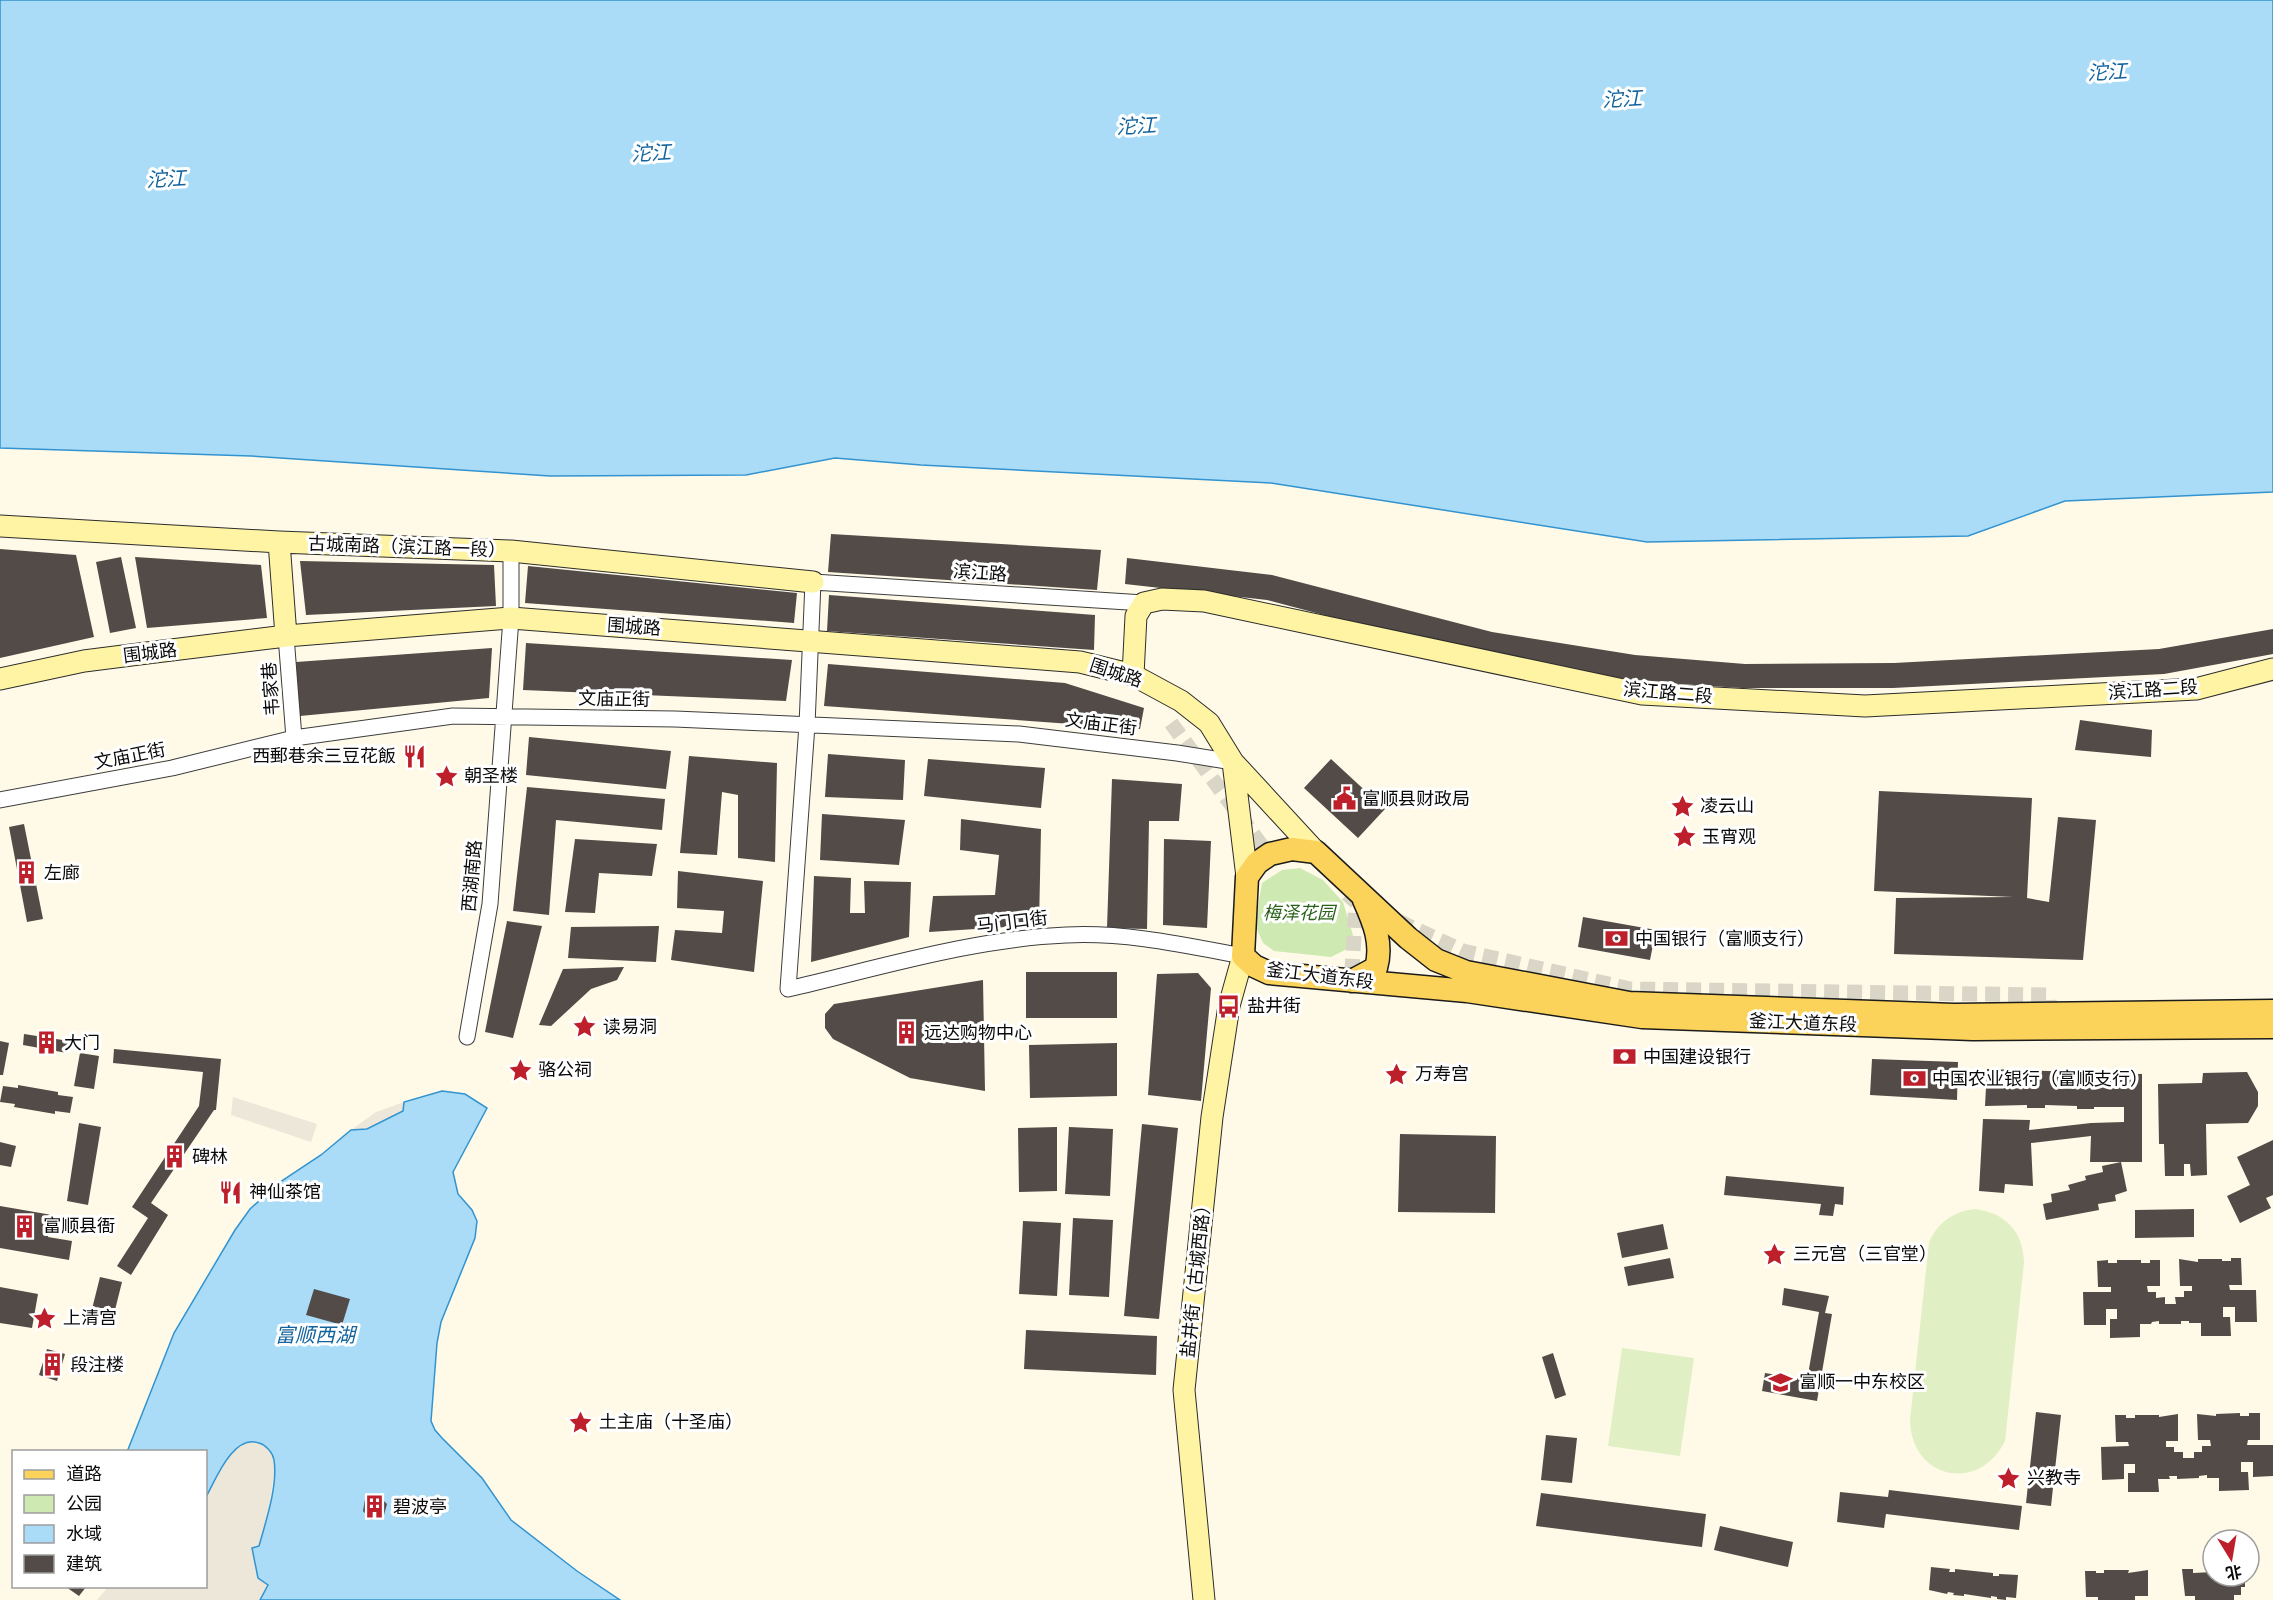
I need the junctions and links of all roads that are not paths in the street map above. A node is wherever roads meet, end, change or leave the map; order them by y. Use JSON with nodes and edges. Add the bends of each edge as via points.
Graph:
{"nodes":[{"id":1,"x":0,"y":526,"type":"edge"},
{"id":2,"x":279,"y":542,"type":"junction"},
{"id":3,"x":511,"y":551,"type":"junction"},
{"id":4,"x":813,"y":582,"type":"junction"},
{"id":5,"x":1144,"y":603,"type":"junction"},
{"id":6,"x":511,"y":618,"type":"junction"},
{"id":7,"x":286,"y":636,"type":"junction"},
{"id":8,"x":810,"y":640,"type":"junction"},
{"id":9,"x":2273,"y":669,"type":"edge"},
{"id":10,"x":1133,"y":675,"type":"junction"},
{"id":11,"x":0,"y":679,"type":"edge"},
{"id":12,"x":504,"y":717,"type":"junction"},
{"id":13,"x":807,"y":725,"type":"junction"},
{"id":14,"x":294,"y":738,"type":"junction"},
{"id":15,"x":1233,"y":762,"type":"junction"},
{"id":16,"x":0,"y":800,"type":"edge"},
{"id":17,"x":1316,"y":852,"type":"junction"},
{"id":18,"x":1247,"y":877,"type":"junction"},
{"id":19,"x":1360,"y":892,"type":"junction"},
{"id":20,"x":1243,"y":956,"type":"junction"},
{"id":21,"x":1352,"y":981,"type":"junction"},
{"id":22,"x":2273,"y":1011,"type":"edge"},
{"id":23,"x":2273,"y":1028,"type":"edge"},
{"id":24,"x":467,"y":1036,"type":"dead end"},
{"id":25,"x":1204,"y":1600,"type":"edge"}],
"edges":[{"from":1,"to":2,"type":"street","name":"古城南路（滨江路一段）"},
{"from":2,"to":3,"type":"street","name":"古城南路（滨江路一段）"},
{"from":2,"to":7,"type":"street"},
{"from":3,"to":4,"type":"street","name":"古城南路（滨江路一段）"},
{"from":3,"to":6,"type":"street","name":"西湖南路"},
{"from":4,"to":5,"type":"street","name":"滨江路"},
{"from":4,"to":8,"type":"street"},
{"from":5,"to":9,"type":"street","name":"滨江路二段","via":[[1162,599],[1204,601],[1642,694],[1865,706],[2196,689]]},
{"from":5,"to":10,"type":"street","via":[[1136,616]]},
{"from":6,"to":7,"type":"street","name":"围城路"},
{"from":6,"to":8,"type":"street","name":"围城路"},
{"from":6,"to":12,"type":"street","name":"西湖南路"},
{"from":7,"to":11,"type":"street","name":"围城路","via":[[84,661]]},
{"from":7,"to":14,"type":"street","name":"韦家巷"},
{"from":8,"to":10,"type":"street","name":"围城路","via":[[1080,662]]},
{"from":8,"to":13,"type":"street"},
{"from":10,"to":15,"type":"street","name":"围城路","via":[[1181,701],[1209,723]]},
{"from":12,"to":13,"type":"street","name":"文庙正街"},
{"from":12,"to":14,"type":"street","name":"文庙正街","via":[[453,716]]},
{"from":12,"to":24,"type":"street","name":"西湖南路","via":[[490,904]]},
{"from":13,"to":15,"type":"street","name":"文庙正街","via":[[1019,734]]},
{"from":13,"to":20,"type":"street","name":"马门口街","via":[[788,989],[976,945],[1066,935],[1147,938]]},
{"from":14,"to":16,"type":"street","name":"文庙正街","via":[[172,768]]},
{"from":15,"to":17,"type":"street"},
{"from":15,"to":18,"type":"street"},
{"from":17,"to":18,"type":"main road","via":[[1292,849],[1270,854]]},
{"from":17,"to":19,"type":"main road","name":"釜江大道东段"},
{"from":18,"to":20,"type":"main road","name":"釜江大道东段"},
{"from":19,"to":21,"type":"main road","via":[[1378,938],[1380,954],[1376,968]]},
{"from":19,"to":22,"type":"main road","name":"釜江大道东段","via":[[1436,960],[1466,972],[1629,1003],[1954,1015]]},
{"from":20,"to":21,"type":"main road","name":"釜江大道东段","via":[[1269,973]]},
{"from":20,"to":25,"type":"street","name":"盐井街（古城西路）","via":[[1229,1006],[1212,1117],[1184,1390]]},
{"from":21,"to":23,"type":"main road","name":"釜江大道东段","via":[[1467,991],[1642,1017],[1973,1029]]}]}
